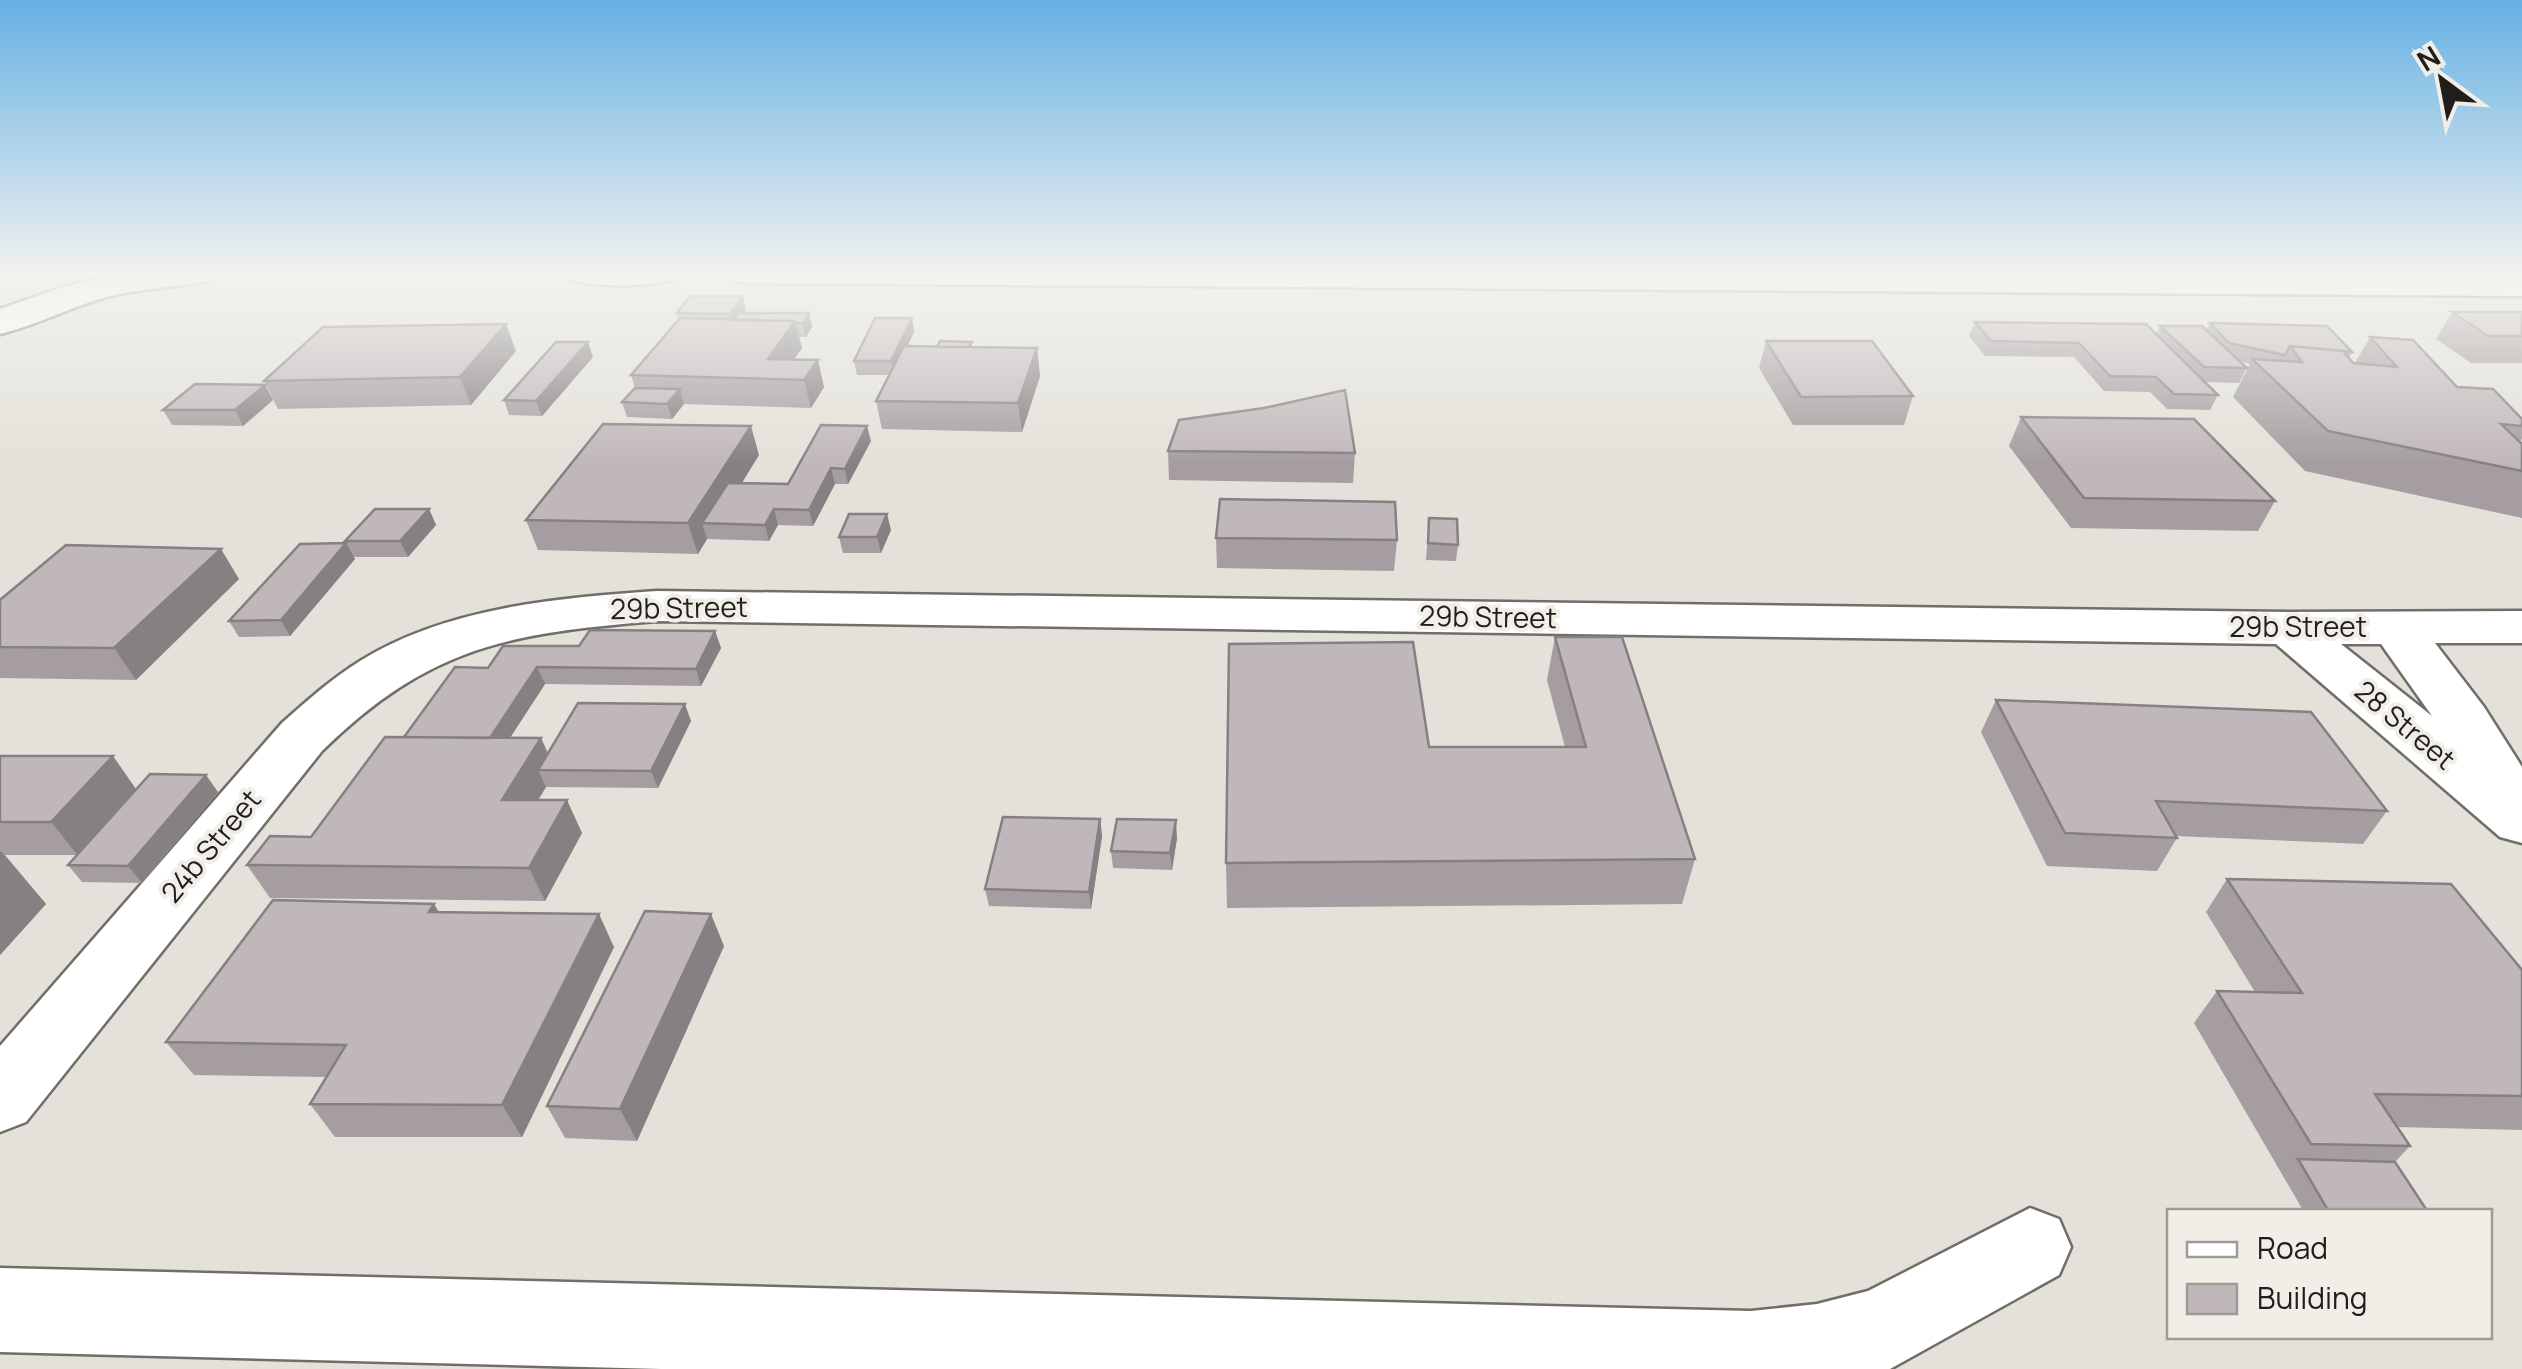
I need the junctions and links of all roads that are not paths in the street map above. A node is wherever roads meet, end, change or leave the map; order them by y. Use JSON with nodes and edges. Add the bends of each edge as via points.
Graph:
{"nodes":[{"id":1,"x":2396,"y":626,"type":"junction"},
{"id":2,"x":2522,"y":627,"type":"edge"},
{"id":3,"x":2288,"y":628,"type":"junction"},
{"id":4,"x":458,"y":636,"type":"joint"},
{"id":5,"x":2522,"y":820,"type":"edge"},
{"id":6,"x":0,"y":1100,"type":"edge"},
{"id":7,"x":2030,"y":1247,"type":"dead end"},
{"id":8,"x":0,"y":1310,"type":"edge"}],
"edges":[{"from":1,"to":2,"type":"street","name":"29b Street"},
{"from":1,"to":3,"type":"street","name":"29b Street"},
{"from":1,"to":5,"type":"street","name":"28 Street","via":[[2464,720]]},
{"from":3,"to":4,"type":"street","name":"29b Street","via":[[657,606],[596,610]]},
{"from":3,"to":5,"type":"street","name":"28 Street"},
{"from":4,"to":6,"type":"street","name":"24b Street","via":[[350,693],[302,737]]},
{"from":7,"to":8,"type":"street","via":[[1881,1330],[1818,1347],[1750,1354]]}]}
